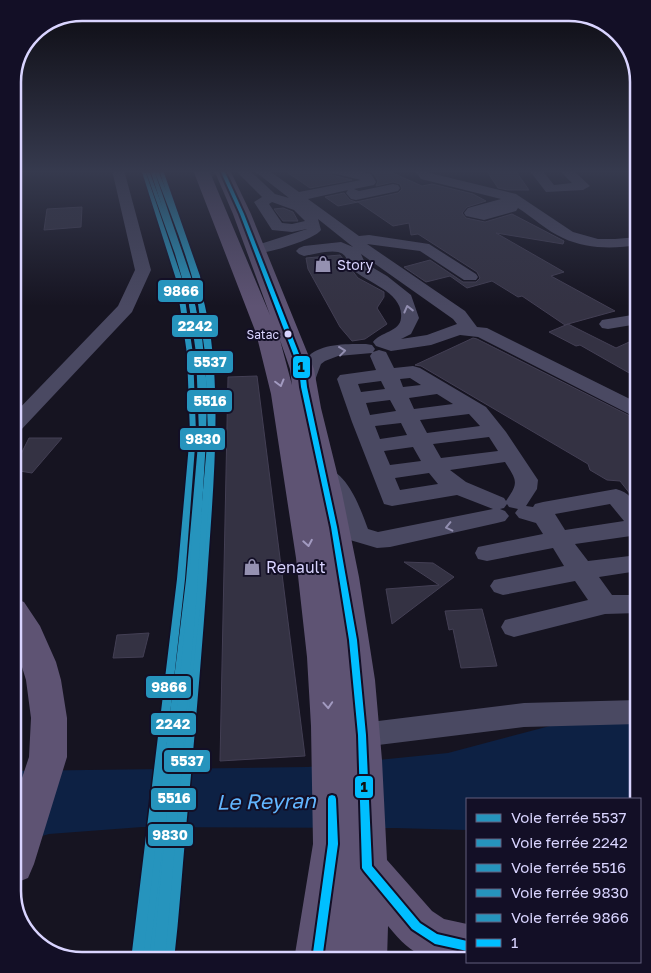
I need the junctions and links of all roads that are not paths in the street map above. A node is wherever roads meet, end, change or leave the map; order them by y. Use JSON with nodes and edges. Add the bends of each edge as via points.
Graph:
{"nodes":[{"id":1,"x":129,"y":215,"type":"edge"},
{"id":2,"x":220,"y":215,"type":"edge"},
{"id":3,"x":229,"y":215,"type":"edge"},
{"id":4,"x":234,"y":215,"type":"edge"},
{"id":5,"x":269,"y":215,"type":"edge"},
{"id":6,"x":300,"y":215,"type":"edge"},
{"id":7,"x":309,"y":215,"type":"edge"},
{"id":8,"x":323,"y":215,"type":"edge"},
{"id":9,"x":534,"y":215,"type":"edge"},
{"id":10,"x":630,"y":241,"type":"edge"},
{"id":11,"x":357,"y":247,"type":"junction"},
{"id":12,"x":256,"y":250,"type":"junction"},
{"id":13,"x":304,"y":252,"type":"dead end"},
{"id":14,"x":470,"y":277,"type":"dead end"},
{"id":15,"x":630,"y":320,"type":"edge"},
{"id":16,"x":608,"y":324,"type":"dead end"},
{"id":17,"x":472,"y":332,"type":"junction"},
{"id":18,"x":382,"y":349,"type":"junction"},
{"id":19,"x":394,"y":385,"type":"junction"},
{"id":20,"x":304,"y":388,"type":"junction"},
{"id":21,"x":473,"y":407,"type":"junction"},
{"id":22,"x":630,"y":407,"type":"edge"},
{"id":23,"x":409,"y":416,"type":"junction"},
{"id":24,"x":21,"y":419,"type":"edge"},
{"id":25,"x":362,"y":422,"type":"junction"},
{"id":26,"x":494,"y":430,"type":"junction"},
{"id":27,"x":420,"y":439,"type":"junction"},
{"id":28,"x":372,"y":446,"type":"junction"},
{"id":29,"x":512,"y":455,"type":"junction"},
{"id":30,"x":435,"y":466,"type":"junction"},
{"id":31,"x":383,"y":473,"type":"junction"},
{"id":32,"x":324,"y":474,"type":"junction"},
{"id":33,"x":460,"y":487,"type":"junction"},
{"id":34,"x":516,"y":510,"type":"junction"},
{"id":35,"x":630,"y":514,"type":"edge"},
{"id":36,"x":630,"y":526,"type":"edge"},
{"id":37,"x":558,"y":539,"type":"junction"},
{"id":38,"x":487,"y":553,"type":"dead end"},
{"id":39,"x":630,"y":564,"type":"edge"},
{"id":40,"x":581,"y":571,"type":"junction"},
{"id":41,"x":503,"y":586,"type":"dead end"},
{"id":42,"x":630,"y":604,"type":"edge"},
{"id":43,"x":605,"y":605,"type":"junction"},
{"id":44,"x":21,"y":622,"type":"edge"},
{"id":45,"x":514,"y":627,"type":"dead end"},
{"id":46,"x":630,"y":712,"type":"edge"},
{"id":47,"x":352,"y":747,"type":"junction"},
{"id":48,"x":21,"y":839,"type":"edge"},
{"id":49,"x":356,"y":852,"type":"junction"},
{"id":50,"x":466,"y":946,"type":"edge"},
{"id":51,"x":319,"y":952,"type":"edge"},
{"id":52,"x":347,"y":952,"type":"edge"},
{"id":53,"x":364,"y":952,"type":"edge"}],
"edges":[{"from":1,"to":24,"type":"street","via":[[143,270],[126,308]]},
{"from":2,"to":47,"type":"main road","one_way":true,"via":[[266,333],[283,394],[324,657]]},
{"from":3,"to":20,"type":"main road","via":[[255,266],[294,370]]},
{"from":4,"to":12,"type":"main road"},
{"from":5,"to":6,"type":"street","via":[[280,228],[304,225]]},
{"from":7,"to":12,"type":"street","via":[[314,225],[309,234]]},
{"from":8,"to":11,"type":"street"},
{"from":9,"to":10,"type":"street","via":[[568,236],[616,244]]},
{"from":11,"to":13,"type":"street"},
{"from":11,"to":14,"type":"street","via":[[369,239],[424,247]]},
{"from":11,"to":17,"type":"street","via":[[459,316]]},
{"from":18,"to":11,"type":"street","one_way":true,"via":[[405,330],[410,318],[405,298],[358,266]]},
{"from":12,"to":20,"type":"main road","via":[[293,342]]},
{"from":15,"to":16,"type":"street"},
{"from":17,"to":18,"type":"street","via":[[426,349],[405,352]]},
{"from":17,"to":22,"type":"street","via":[[490,335]]},
{"from":18,"to":19,"type":"street"},
{"from":20,"to":18,"type":"street","one_way":true,"via":[[316,359],[332,352]]},
{"from":19,"to":21,"type":"street","via":[[441,388]]},
{"from":19,"to":23,"type":"street"},
{"from":19,"to":25,"type":"street","via":[[354,399]]},
{"from":20,"to":32,"type":"main road"},
{"from":21,"to":23,"type":"street"},
{"from":21,"to":26,"type":"street"},
{"from":23,"to":25,"type":"street"},
{"from":23,"to":27,"type":"street"},
{"from":25,"to":28,"type":"street"},
{"from":26,"to":27,"type":"street"},
{"from":26,"to":29,"type":"street"},
{"from":27,"to":28,"type":"street"},
{"from":27,"to":30,"type":"street"},
{"from":28,"to":31,"type":"street"},
{"from":29,"to":30,"type":"street"},
{"from":29,"to":34,"type":"street","via":[[526,480],[526,489]]},
{"from":30,"to":31,"type":"street"},
{"from":30,"to":33,"type":"street","via":[[445,480]]},
{"from":31,"to":33,"type":"street","via":[[392,499]]},
{"from":34,"to":32,"type":"street","one_way":true,"via":[[417,534],[377,540],[358,534],[345,497]]},
{"from":32,"to":47,"type":"main road","via":[[353,640]]},
{"from":33,"to":34,"type":"street"},
{"from":34,"to":35,"type":"street","via":[[543,509],[616,496]]},
{"from":34,"to":37,"type":"street"},
{"from":36,"to":37,"type":"street"},
{"from":37,"to":38,"type":"street"},
{"from":37,"to":40,"type":"street"},
{"from":39,"to":40,"type":"street"},
{"from":40,"to":41,"type":"street"},
{"from":40,"to":43,"type":"street"},
{"from":42,"to":43,"type":"street"},
{"from":43,"to":45,"type":"street"},
{"from":44,"to":48,"type":"main road","via":[[41,664],[49,718],[48,757]]},
{"from":46,"to":47,"type":"street","via":[[524,715]]},
{"from":47,"to":49,"type":"main road"},
{"from":49,"to":50,"type":"main road","via":[[416,926],[435,939]]},
{"from":49,"to":51,"type":"main road"},
{"from":49,"to":52,"type":"main road"},
{"from":49,"to":53,"type":"main road"}]}
